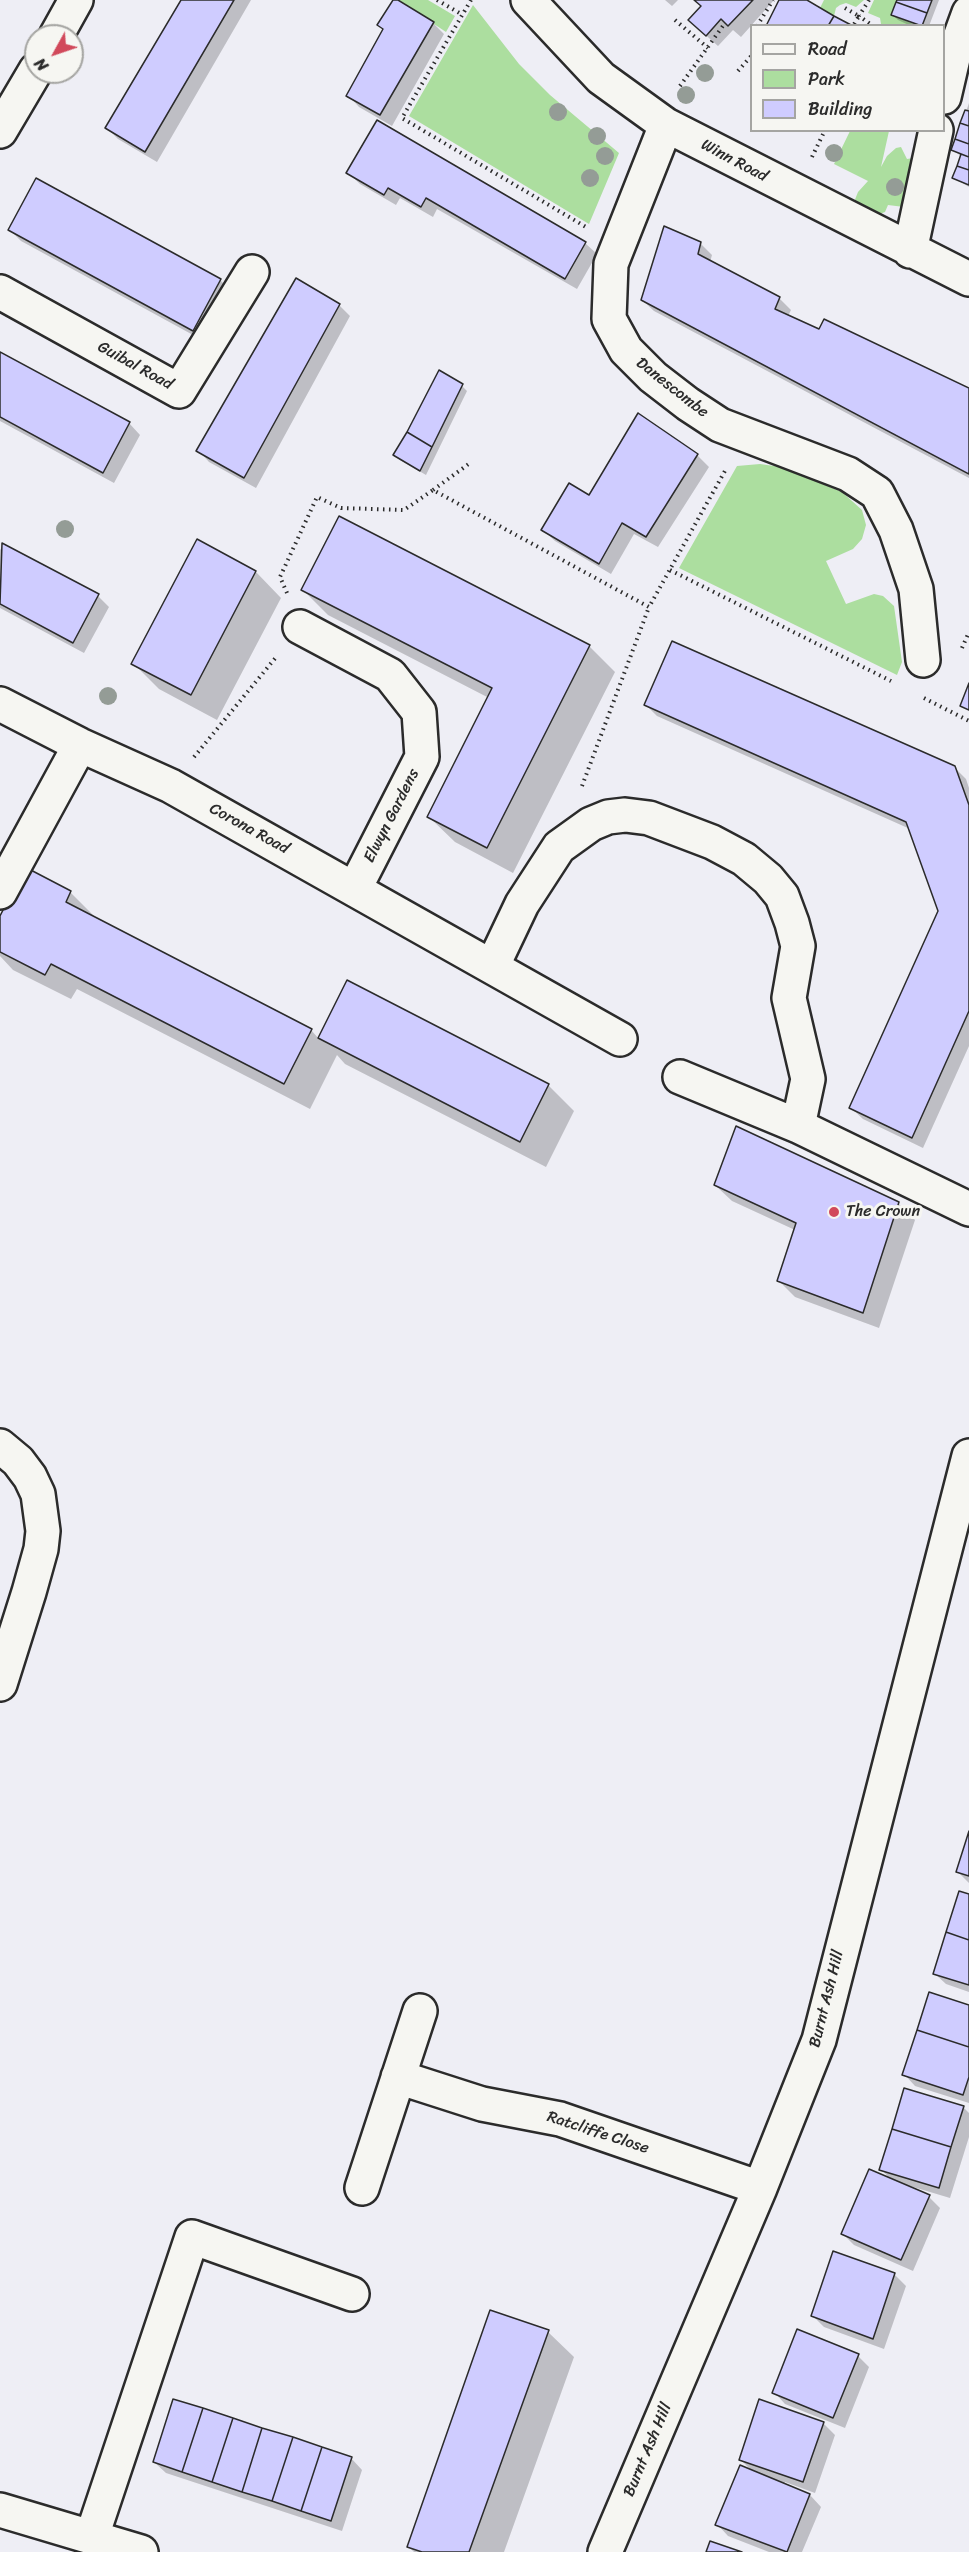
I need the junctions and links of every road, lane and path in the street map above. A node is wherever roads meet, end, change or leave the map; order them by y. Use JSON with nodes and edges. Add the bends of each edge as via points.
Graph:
{"nodes":[{"id":1,"x":76,"y":0,"type":"edge"},
{"id":2,"x":437,"y":0,"type":"edge"},
{"id":3,"x":471,"y":0,"type":"edge"},
{"id":4,"x":528,"y":0,"type":"edge"},
{"id":5,"x":772,"y":0,"type":"edge"},
{"id":6,"x":869,"y":0,"type":"edge"},
{"id":7,"x":845,"y":8,"type":"dead end"},
{"id":8,"x":969,"y":13,"type":"edge"},
{"id":9,"x":461,"y":14,"type":"junction"},
{"id":10,"x":859,"y":16,"type":"junction"},
{"id":11,"x":675,"y":20,"type":"dead end"},
{"id":12,"x":725,"y":23,"type":"dead end"},
{"id":13,"x":63,"y":24,"type":"edge"},
{"id":14,"x":759,"y":24,"type":"edge"},
{"id":15,"x":854,"y":24,"type":"edge"},
{"id":16,"x":870,"y":24,"type":"edge"},
{"id":17,"x":708,"y":48,"type":"junction"},
{"id":18,"x":750,"y":57,"type":"edge"},
{"id":19,"x":738,"y":71,"type":"dead end"},
{"id":20,"x":28,"y":84,"type":"edge"},
{"id":21,"x":680,"y":86,"type":"dead end"},
{"id":22,"x":945,"y":93,"type":"edge"},
{"id":23,"x":666,"y":125,"type":"junction"},
{"id":24,"x":0,"y":131,"type":"edge"},
{"id":25,"x":824,"y":132,"type":"edge"},
{"id":26,"x":936,"y":132,"type":"edge"},
{"id":27,"x":810,"y":161,"type":"dead end"},
{"id":28,"x":594,"y":232,"type":"dead end"},
{"id":29,"x":910,"y":250,"type":"junction"},
{"id":30,"x":252,"y":272,"type":"dead end"},
{"id":31,"x":969,"y":279,"type":"edge"},
{"id":32,"x":0,"y":292,"type":"edge"},
{"id":33,"x":745,"y":435,"type":"junction"},
{"id":34,"x":470,"y":463,"type":"dead end"},
{"id":35,"x":433,"y":490,"type":"junction"},
{"id":36,"x":670,"y":570,"type":"junction"},
{"id":37,"x":650,"y":607,"type":"junction"},
{"id":38,"x":300,"y":627,"type":"junction"},
{"id":39,"x":923,"y":660,"type":"dead end"},
{"id":40,"x":894,"y":683,"type":"dead end"},
{"id":41,"x":916,"y":694,"type":"dead end"},
{"id":42,"x":0,"y":704,"type":"edge"},
{"id":43,"x":969,"y":721,"type":"edge"},
{"id":44,"x":80,"y":745,"type":"junction"},
{"id":45,"x":171,"y":786,"type":"junction"},
{"id":46,"x":580,"y":793,"type":"dead end"},
{"id":47,"x":355,"y":888,"type":"junction"},
{"id":48,"x":0,"y":892,"type":"edge"},
{"id":49,"x":493,"y":965,"type":"junction"},
{"id":50,"x":620,"y":1039,"type":"dead end"},
{"id":51,"x":680,"y":1077,"type":"dead end"},
{"id":52,"x":798,"y":1126,"type":"junction"},
{"id":53,"x":969,"y":1209,"type":"edge"},
{"id":54,"x":0,"y":1446,"type":"edge"},
{"id":55,"x":969,"y":1456,"type":"edge"},
{"id":56,"x":0,"y":1684,"type":"edge"},
{"id":57,"x":420,"y":2011,"type":"dead end"},
{"id":58,"x":398,"y":2077,"type":"junction"},
{"id":59,"x":362,"y":2188,"type":"dead end"},
{"id":60,"x":760,"y":2188,"type":"junction"},
{"id":61,"x":352,"y":2294,"type":"dead end"},
{"id":62,"x":0,"y":2510,"type":"edge"},
{"id":63,"x":92,"y":2536,"type":"junction"},
{"id":64,"x":141,"y":2552,"type":"edge"},
{"id":65,"x":604,"y":2552,"type":"edge"}],
"edges":[{"from":1,"to":13,"type":"street"},
{"from":2,"to":9,"type":"path"},
{"from":3,"to":9,"type":"path"},
{"from":4,"to":23,"type":"street","name":"Winn Road","via":[[601,78]]},
{"from":5,"to":14,"type":"path"},
{"from":6,"to":10,"type":"path"},
{"from":7,"to":10,"type":"path"},
{"from":8,"to":22,"type":"street"},
{"from":9,"to":28,"type":"path","via":[[402,118]]},
{"from":10,"to":15,"type":"path"},
{"from":10,"to":16,"type":"path"},
{"from":11,"to":17,"type":"path"},
{"from":12,"to":17,"type":"path"},
{"from":17,"to":21,"type":"path"},
{"from":18,"to":19,"type":"path"},
{"from":20,"to":24,"type":"street"},
{"from":23,"to":29,"type":"street","name":"Winn Road"},
{"from":23,"to":33,"type":"street","name":"Danescombe","via":[[611,264],[609,319],[626,350],[653,377],[720,425]]},
{"from":25,"to":27,"type":"path"},
{"from":26,"to":29,"type":"street"},
{"from":29,"to":31,"type":"street","name":"Winn Road"},
{"from":30,"to":32,"type":"street","name":"Guibal Road","via":[[179,391]]},
{"from":33,"to":36,"type":"path"},
{"from":33,"to":39,"type":"street","name":"Danescombe","via":[[848,474],[877,493],[896,530],[916,589]]},
{"from":34,"to":35,"type":"path"},
{"from":35,"to":37,"type":"path"},
{"from":35,"to":38,"type":"path","via":[[404,510],[341,508],[317,497],[280,577]]},
{"from":36,"to":37,"type":"path"},
{"from":36,"to":40,"type":"path"},
{"from":37,"to":46,"type":"path"},
{"from":38,"to":45,"type":"path"},
{"from":38,"to":47,"type":"street","name":"Elwyn Gardens","via":[[390,675],[419,712],[422,757]]},
{"from":41,"to":43,"type":"path"},
{"from":42,"to":44,"type":"street","name":"Corona Road"},
{"from":44,"to":45,"type":"street","name":"Corona Road"},
{"from":44,"to":48,"type":"street"},
{"from":45,"to":47,"type":"street","name":"Corona Road"},
{"from":47,"to":49,"type":"street","name":"Corona Road"},
{"from":49,"to":50,"type":"street","name":"Corona Road"},
{"from":49,"to":52,"type":"street","via":[[522,904],[559,848],[591,824],[625,815],[649,818],[728,850],[768,879],[782,896],[798,946],[789,998],[808,1079]]},
{"from":51,"to":52,"type":"street"},
{"from":52,"to":53,"type":"street"},
{"from":54,"to":56,"type":"street","via":[[30,1477],[38,1494],[43,1531],[42,1549]]},
{"from":55,"to":60,"type":"street","name":"Burnt Ash Hill","via":[[819,2040]]},
{"from":57,"to":58,"type":"street"},
{"from":58,"to":59,"type":"street"},
{"from":58,"to":60,"type":"street","name":"Ratcliffe Close","via":[[482,2104],[560,2119]]},
{"from":60,"to":65,"type":"street","name":"Burnt Ash Hill"},
{"from":61,"to":63,"type":"street","via":[[192,2237]]},
{"from":62,"to":63,"type":"street"},
{"from":63,"to":64,"type":"street"}]}
